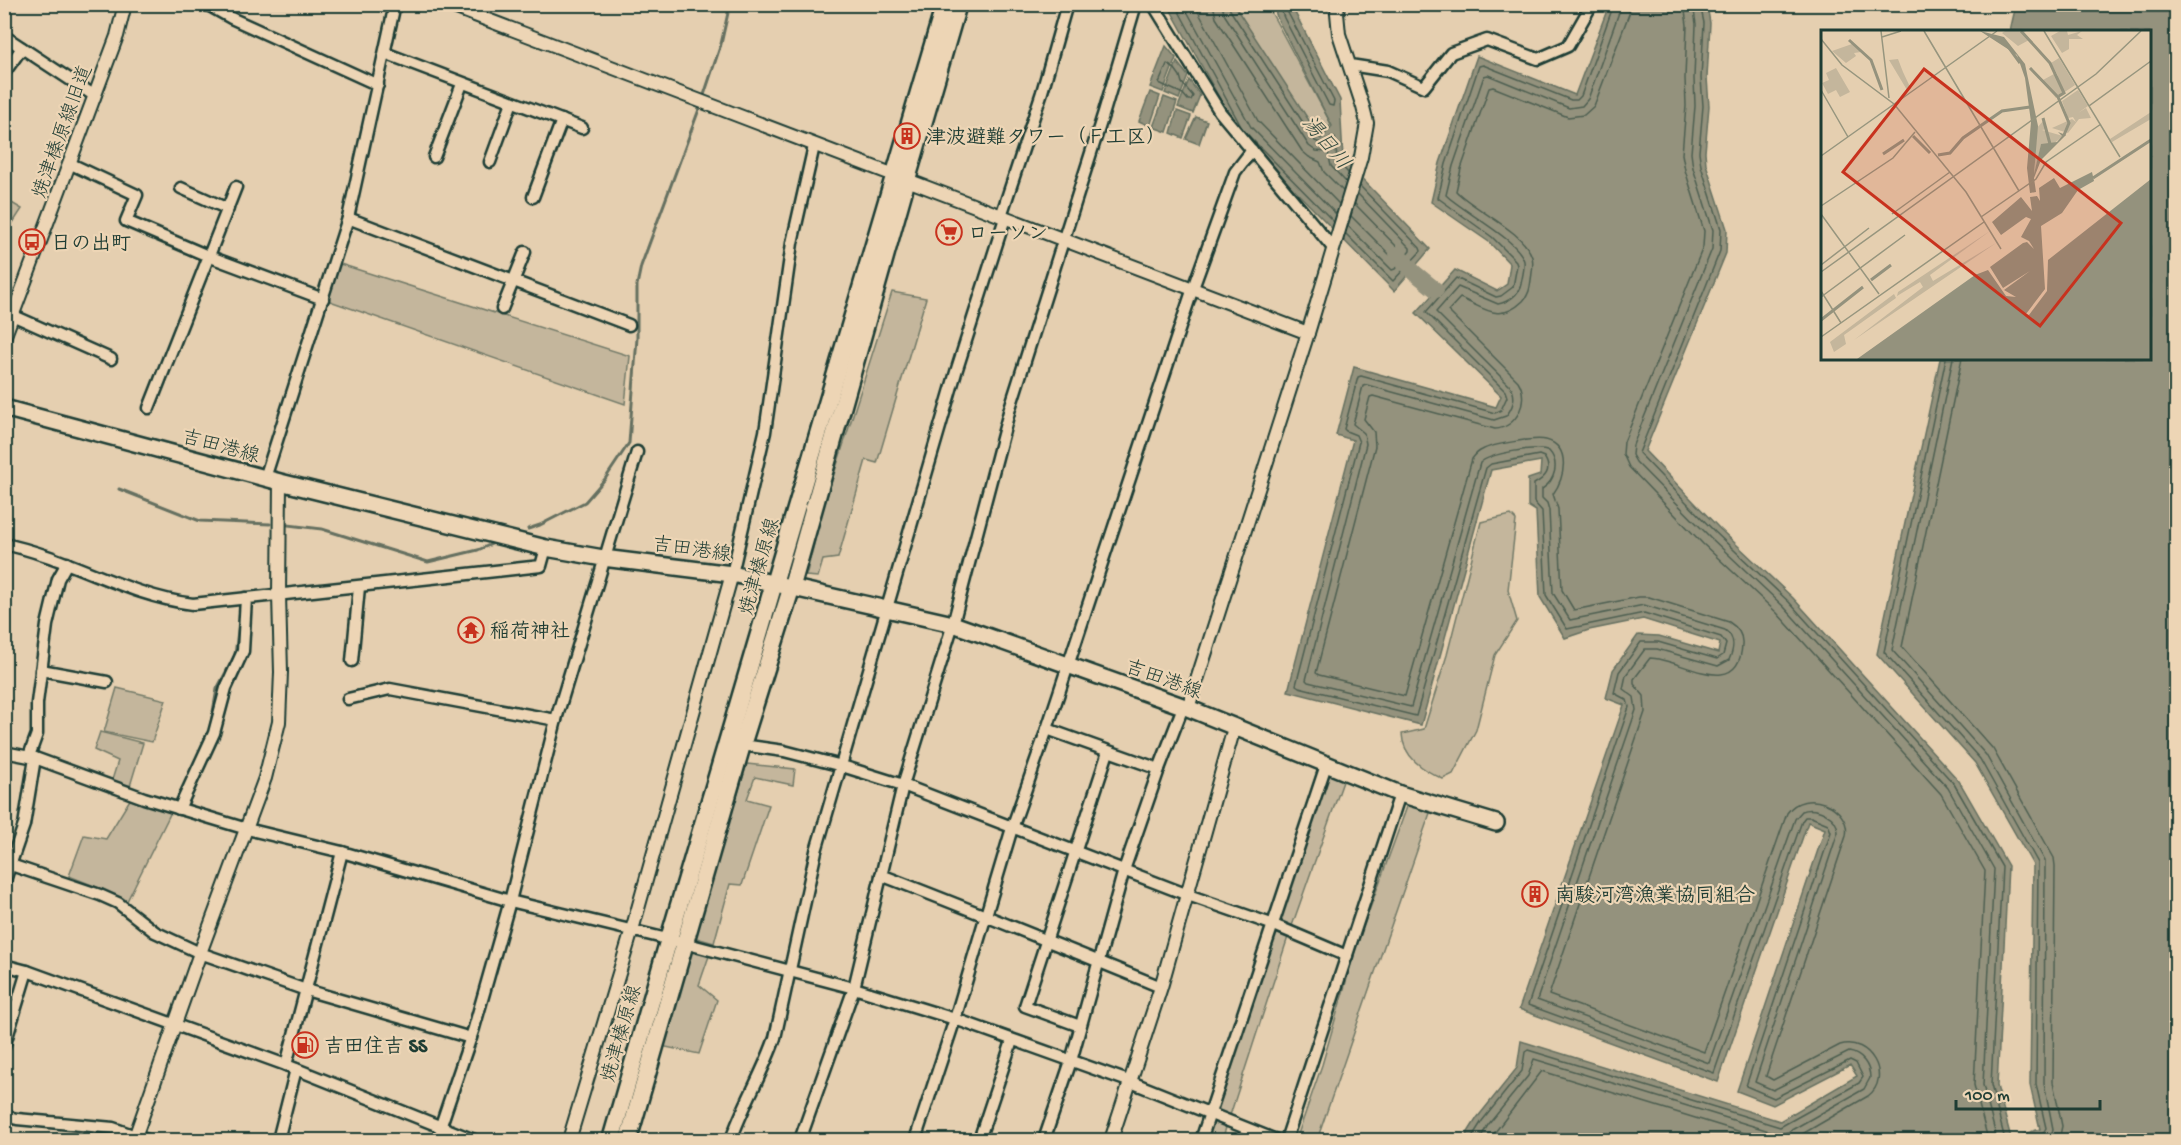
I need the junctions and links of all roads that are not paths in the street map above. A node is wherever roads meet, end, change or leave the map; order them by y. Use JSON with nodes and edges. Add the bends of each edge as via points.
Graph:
{"nodes":[{"id":1,"x":125,"y":4,"type":"edge"},
{"id":2,"x":206,"y":4,"type":"edge"},
{"id":3,"x":395,"y":4,"type":"edge"},
{"id":4,"x":446,"y":4,"type":"edge"},
{"id":5,"x":945,"y":4,"type":"edge"},
{"id":6,"x":958,"y":4,"type":"edge"},
{"id":7,"x":1067,"y":4,"type":"edge"},
{"id":8,"x":1136,"y":4,"type":"edge"},
{"id":9,"x":1153,"y":4,"type":"edge"},
{"id":10,"x":1338,"y":4,"type":"edge"},
{"id":11,"x":1592,"y":4,"type":"edge"},
{"id":12,"x":4,"y":36,"type":"edge"},
{"id":13,"x":22,"y":48,"type":"junction"},
{"id":14,"x":385,"y":53,"type":"junction"},
{"id":15,"x":1350,"y":65,"type":"junction"},
{"id":16,"x":4,"y":73,"type":"edge"},
{"id":17,"x":462,"y":84,"type":"junction"},
{"id":18,"x":378,"y":85,"type":"junction"},
{"id":19,"x":95,"y":96,"type":"junction"},
{"id":20,"x":512,"y":102,"type":"junction"},
{"id":21,"x":562,"y":120,"type":"junction"},
{"id":22,"x":582,"y":128,"type":"dead end"},
{"id":23,"x":814,"y":146,"type":"junction"},
{"id":24,"x":1252,"y":150,"type":"junction"},
{"id":25,"x":434,"y":158,"type":"dead end"},
{"id":26,"x":490,"y":162,"type":"dead end"},
{"id":27,"x":71,"y":164,"type":"junction"},
{"id":28,"x":901,"y":177,"type":"junction"},
{"id":29,"x":236,"y":187,"type":"dead end"},
{"id":30,"x":181,"y":188,"type":"dead end"},
{"id":31,"x":532,"y":196,"type":"dead end"},
{"id":32,"x":228,"y":209,"type":"junction"},
{"id":33,"x":1003,"y":217,"type":"junction"},
{"id":34,"x":348,"y":218,"type":"junction"},
{"id":35,"x":1063,"y":238,"type":"junction"},
{"id":36,"x":1333,"y":246,"type":"junction"},
{"id":37,"x":525,"y":252,"type":"dead end"},
{"id":38,"x":208,"y":256,"type":"junction"},
{"id":39,"x":513,"y":280,"type":"junction"},
{"id":40,"x":1193,"y":288,"type":"junction"},
{"id":41,"x":323,"y":299,"type":"junction"},
{"id":42,"x":502,"y":309,"type":"dead end"},
{"id":43,"x":12,"y":315,"type":"junction"},
{"id":44,"x":628,"y":325,"type":"dead end"},
{"id":45,"x":1308,"y":333,"type":"junction"},
{"id":46,"x":4,"y":338,"type":"edge"},
{"id":47,"x":111,"y":359,"type":"dead end"},
{"id":48,"x":4,"y":408,"type":"edge"},
{"id":49,"x":149,"y":408,"type":"dead end"},
{"id":50,"x":637,"y":452,"type":"dead end"},
{"id":51,"x":272,"y":480,"type":"junction"},
{"id":52,"x":4,"y":544,"type":"edge"},
{"id":53,"x":546,"y":548,"type":"junction"},
{"id":54,"x":603,"y":558,"type":"junction"},
{"id":55,"x":67,"y":563,"type":"junction"},
{"id":56,"x":732,"y":574,"type":"junction"},
{"id":57,"x":774,"y":585,"type":"junction"},
{"id":58,"x":359,"y":587,"type":"junction"},
{"id":59,"x":791,"y":589,"type":"junction"},
{"id":60,"x":279,"y":595,"type":"junction"},
{"id":61,"x":246,"y":598,"type":"junction"},
{"id":62,"x":887,"y":608,"type":"junction"},
{"id":63,"x":953,"y":624,"type":"junction"},
{"id":64,"x":352,"y":660,"type":"dead end"},
{"id":65,"x":1067,"y":666,"type":"junction"},
{"id":66,"x":41,"y":670,"type":"junction"},
{"id":67,"x":106,"y":682,"type":"dead end"},
{"id":68,"x":348,"y":699,"type":"dead end"},
{"id":69,"x":1185,"y":707,"type":"junction"},
{"id":70,"x":556,"y":720,"type":"junction"},
{"id":71,"x":1234,"y":728,"type":"junction"},
{"id":72,"x":1047,"y":729,"type":"junction"},
{"id":73,"x":741,"y":745,"type":"junction"},
{"id":74,"x":4,"y":752,"type":"edge"},
{"id":75,"x":1108,"y":752,"type":"junction"},
{"id":76,"x":32,"y":757,"type":"junction"},
{"id":77,"x":1326,"y":765,"type":"junction"},
{"id":78,"x":842,"y":766,"type":"junction"},
{"id":79,"x":1160,"y":770,"type":"junction"},
{"id":80,"x":903,"y":785,"type":"junction"},
{"id":81,"x":1400,"y":794,"type":"junction"},
{"id":82,"x":179,"y":809,"type":"junction"},
{"id":83,"x":1496,"y":823,"type":"dead end"},
{"id":84,"x":1012,"y":828,"type":"junction"},
{"id":85,"x":246,"y":829,"type":"junction"},
{"id":86,"x":1077,"y":851,"type":"junction"},
{"id":87,"x":342,"y":852,"type":"junction"},
{"id":88,"x":11,"y":865,"type":"junction"},
{"id":89,"x":1124,"y":870,"type":"junction"},
{"id":90,"x":881,"y":875,"type":"junction"},
{"id":91,"x":4,"y":883,"type":"edge"},
{"id":92,"x":1188,"y":895,"type":"junction"},
{"id":93,"x":510,"y":901,"type":"junction"},
{"id":94,"x":986,"y":915,"type":"junction"},
{"id":95,"x":1274,"y":925,"type":"junction"},
{"id":96,"x":632,"y":930,"type":"junction"},
{"id":97,"x":676,"y":941,"type":"junction"},
{"id":98,"x":1046,"y":942,"type":"junction"},
{"id":99,"x":200,"y":953,"type":"junction"},
{"id":100,"x":1347,"y":956,"type":"junction"},
{"id":101,"x":1098,"y":962,"type":"junction"},
{"id":102,"x":4,"y":965,"type":"edge"},
{"id":103,"x":791,"y":970,"type":"junction"},
{"id":104,"x":27,"y":971,"type":"junction"},
{"id":105,"x":1161,"y":987,"type":"junction"},
{"id":106,"x":854,"y":988,"type":"junction"},
{"id":107,"x":306,"y":990,"type":"junction"},
{"id":108,"x":955,"y":1019,"type":"junction"},
{"id":109,"x":175,"y":1024,"type":"junction"},
{"id":110,"x":1080,"y":1026,"type":"junction"},
{"id":111,"x":471,"y":1038,"type":"junction"},
{"id":112,"x":1012,"y":1041,"type":"junction"},
{"id":113,"x":4,"y":1047,"type":"edge"},
{"id":114,"x":1071,"y":1061,"type":"junction"},
{"id":115,"x":291,"y":1067,"type":"junction"},
{"id":116,"x":1131,"y":1082,"type":"junction"},
{"id":117,"x":1210,"y":1114,"type":"junction"},
{"id":118,"x":4,"y":1116,"type":"edge"},
{"id":119,"x":440,"y":1128,"type":"junction"},
{"id":120,"x":135,"y":1138,"type":"edge"},
{"id":121,"x":147,"y":1140,"type":"edge"},
{"id":122,"x":278,"y":1140,"type":"edge"},
{"id":123,"x":474,"y":1140,"type":"edge"},
{"id":124,"x":569,"y":1140,"type":"edge"},
{"id":125,"x":611,"y":1140,"type":"edge"},
{"id":126,"x":628,"y":1140,"type":"edge"},
{"id":127,"x":730,"y":1140,"type":"edge"},
{"id":128,"x":800,"y":1140,"type":"edge"},
{"id":129,"x":915,"y":1140,"type":"edge"},
{"id":130,"x":979,"y":1140,"type":"edge"},
{"id":131,"x":1044,"y":1140,"type":"edge"},
{"id":132,"x":1111,"y":1140,"type":"edge"},
{"id":133,"x":1201,"y":1140,"type":"edge"},
{"id":134,"x":1276,"y":1140,"type":"edge"},
{"id":135,"x":1286,"y":1140,"type":"edge"}],
"edges":[{"from":1,"to":19,"type":"street","name":"焼津榛原線旧道"},
{"from":2,"to":18,"type":"street"},
{"from":3,"to":14,"type":"street"},
{"from":4,"to":23,"type":"street"},
{"from":5,"to":28,"type":"main road","name":"焼津榛原線"},
{"from":6,"to":28,"type":"main road","name":"焼津榛原線"},
{"from":7,"to":33,"type":"street"},
{"from":8,"to":35,"type":"street"},
{"from":9,"to":24,"type":"street","via":[[1220,112]]},
{"from":10,"to":15,"type":"street","via":[[1340,34]]},
{"from":11,"to":15,"type":"street","via":[[1568,46],[1538,59],[1487,40],[1451,53],[1424,87],[1388,71]]},
{"from":12,"to":13,"type":"street"},
{"from":13,"to":16,"type":"street"},
{"from":13,"to":19,"type":"street"},
{"from":14,"to":17,"type":"street"},
{"from":14,"to":18,"type":"street"},
{"from":15,"to":36,"type":"street","via":[[1367,123],[1361,156]]},
{"from":17,"to":20,"type":"street"},
{"from":17,"to":25,"type":"street"},
{"from":18,"to":34,"type":"street"},
{"from":19,"to":27,"type":"street","name":"焼津榛原線旧道"},
{"from":20,"to":21,"type":"street"},
{"from":20,"to":26,"type":"street"},
{"from":21,"to":22,"type":"street"},
{"from":21,"to":31,"type":"street"},
{"from":23,"to":28,"type":"street"},
{"from":23,"to":56,"type":"street","via":[[792,243],[765,432]]},
{"from":24,"to":36,"type":"street"},
{"from":24,"to":40,"type":"street","via":[[1235,172]]},
{"from":27,"to":38,"type":"street","via":[[136,195],[126,221]]},
{"from":27,"to":43,"type":"street","name":"焼津榛原線旧道"},
{"from":28,"to":33,"type":"street"},
{"from":28,"to":57,"type":"main road","name":"焼津榛原線"},
{"from":28,"to":59,"type":"main road","name":"焼津榛原線"},
{"from":29,"to":32,"type":"street"},
{"from":30,"to":32,"type":"street"},
{"from":32,"to":38,"type":"street"},
{"from":33,"to":35,"type":"street"},
{"from":33,"to":62,"type":"street"},
{"from":34,"to":39,"type":"street"},
{"from":34,"to":41,"type":"street"},
{"from":35,"to":40,"type":"street"},
{"from":35,"to":63,"type":"street","via":[[1010,408]]},
{"from":36,"to":45,"type":"street"},
{"from":37,"to":39,"type":"street"},
{"from":38,"to":41,"type":"street"},
{"from":38,"to":49,"type":"street"},
{"from":39,"to":42,"type":"street"},
{"from":39,"to":44,"type":"street"},
{"from":40,"to":45,"type":"street"},
{"from":40,"to":65,"type":"street"},
{"from":41,"to":51,"type":"street"},
{"from":43,"to":46,"type":"street","name":"焼津榛原線旧道"},
{"from":43,"to":47,"type":"street"},
{"from":45,"to":69,"type":"street"},
{"from":48,"to":51,"type":"main road","name":"吉田港線"},
{"from":50,"to":54,"type":"street"},
{"from":51,"to":53,"type":"main road","name":"吉田港線"},
{"from":51,"to":60,"type":"street"},
{"from":52,"to":55,"type":"street","via":[[32,549]]},
{"from":53,"to":54,"type":"main road","name":"吉田港線"},
{"from":53,"to":58,"type":"street","via":[[541,566]]},
{"from":54,"to":56,"type":"main road","name":"吉田港線"},
{"from":54,"to":70,"type":"street"},
{"from":55,"to":61,"type":"street","via":[[169,601],[193,604]]},
{"from":55,"to":66,"type":"street","via":[[58,579]]},
{"from":56,"to":57,"type":"main road","name":"吉田港線"},
{"from":56,"to":96,"type":"street"},
{"from":57,"to":59,"type":"main road","name":"吉田港線"},
{"from":57,"to":97,"type":"main road","name":"焼津榛原線"},
{"from":58,"to":60,"type":"street"},
{"from":58,"to":64,"type":"street"},
{"from":59,"to":62,"type":"main road","name":"吉田港線"},
{"from":59,"to":73,"type":"main road","name":"焼津榛原線"},
{"from":60,"to":61,"type":"street"},
{"from":60,"to":85,"type":"street","via":[[279,722],[265,778]]},
{"from":61,"to":82,"type":"street","via":[[243,651],[226,688],[214,733]]},
{"from":62,"to":63,"type":"main road","name":"吉田港線"},
{"from":62,"to":78,"type":"street"},
{"from":63,"to":65,"type":"main road","name":"吉田港線"},
{"from":63,"to":80,"type":"street"},
{"from":65,"to":69,"type":"main road","name":"吉田港線"},
{"from":65,"to":72,"type":"street"},
{"from":66,"to":67,"type":"street"},
{"from":66,"to":76,"type":"street"},
{"from":68,"to":70,"type":"street","via":[[390,689]]},
{"from":69,"to":71,"type":"main road","name":"吉田港線"},
{"from":69,"to":79,"type":"street"},
{"from":70,"to":93,"type":"street"},
{"from":71,"to":77,"type":"main road","name":"吉田港線"},
{"from":71,"to":92,"type":"street"},
{"from":72,"to":75,"type":"street"},
{"from":72,"to":84,"type":"street"},
{"from":73,"to":78,"type":"street"},
{"from":73,"to":97,"type":"main road","name":"焼津榛原線"},
{"from":74,"to":76,"type":"street"},
{"from":75,"to":79,"type":"street"},
{"from":75,"to":86,"type":"street"},
{"from":76,"to":82,"type":"street"},
{"from":76,"to":88,"type":"street","via":[[24,825]]},
{"from":77,"to":81,"type":"main road","name":"吉田港線"},
{"from":77,"to":95,"type":"street"},
{"from":78,"to":80,"type":"street"},
{"from":78,"to":103,"type":"street","via":[[816,851]]},
{"from":79,"to":89,"type":"street"},
{"from":80,"to":84,"type":"street"},
{"from":80,"to":90,"type":"street"},
{"from":81,"to":83,"type":"main road","name":"吉田港線"},
{"from":81,"to":100,"type":"street"},
{"from":82,"to":85,"type":"street"},
{"from":84,"to":86,"type":"street"},
{"from":84,"to":94,"type":"street"},
{"from":85,"to":87,"type":"street"},
{"from":85,"to":99,"type":"street"},
{"from":86,"to":89,"type":"street"},
{"from":86,"to":98,"type":"street"},
{"from":87,"to":93,"type":"street"},
{"from":87,"to":107,"type":"street"},
{"from":88,"to":91,"type":"street"},
{"from":88,"to":99,"type":"street","via":[[118,903],[155,932]]},
{"from":89,"to":92,"type":"street"},
{"from":89,"to":101,"type":"street"},
{"from":90,"to":94,"type":"street"},
{"from":90,"to":106,"type":"street"},
{"from":92,"to":95,"type":"street"},
{"from":92,"to":105,"type":"street"},
{"from":93,"to":96,"type":"street"},
{"from":93,"to":111,"type":"street"},
{"from":94,"to":98,"type":"street"},
{"from":94,"to":108,"type":"street"},
{"from":95,"to":100,"type":"street"},
{"from":95,"to":117,"type":"street"},
{"from":96,"to":97,"type":"street"},
{"from":96,"to":124,"type":"street"},
{"from":97,"to":103,"type":"street"},
{"from":97,"to":125,"type":"main road","name":"焼津榛原線"},
{"from":97,"to":126,"type":"main road","name":"焼津榛原線"},
{"from":98,"to":101,"type":"street"},
{"from":98,"to":110,"type":"street","via":[[1025,1006]]},
{"from":99,"to":107,"type":"street"},
{"from":99,"to":109,"type":"street"},
{"from":100,"to":135,"type":"street"},
{"from":101,"to":105,"type":"street"},
{"from":101,"to":110,"type":"street"},
{"from":102,"to":104,"type":"street"},
{"from":103,"to":106,"type":"street"},
{"from":103,"to":127,"type":"street","via":[[765,1066]]},
{"from":104,"to":109,"type":"street"},
{"from":104,"to":113,"type":"street"},
{"from":105,"to":116,"type":"street"},
{"from":106,"to":108,"type":"street"},
{"from":106,"to":128,"type":"street"},
{"from":107,"to":111,"type":"street"},
{"from":107,"to":115,"type":"street"},
{"from":108,"to":112,"type":"street"},
{"from":108,"to":129,"type":"street"},
{"from":109,"to":115,"type":"street"},
{"from":109,"to":120,"type":"street"},
{"from":110,"to":114,"type":"street"},
{"from":111,"to":119,"type":"street"},
{"from":112,"to":114,"type":"street"},
{"from":112,"to":130,"type":"street"},
{"from":114,"to":116,"type":"street"},
{"from":114,"to":131,"type":"street"},
{"from":115,"to":119,"type":"street"},
{"from":115,"to":122,"type":"street"},
{"from":116,"to":117,"type":"street"},
{"from":116,"to":132,"type":"street"},
{"from":117,"to":133,"type":"street"},
{"from":117,"to":134,"type":"street"},
{"from":118,"to":120,"type":"street","via":[[113,1128]]},
{"from":119,"to":123,"type":"street"},
{"from":120,"to":121,"type":"street"}]}
